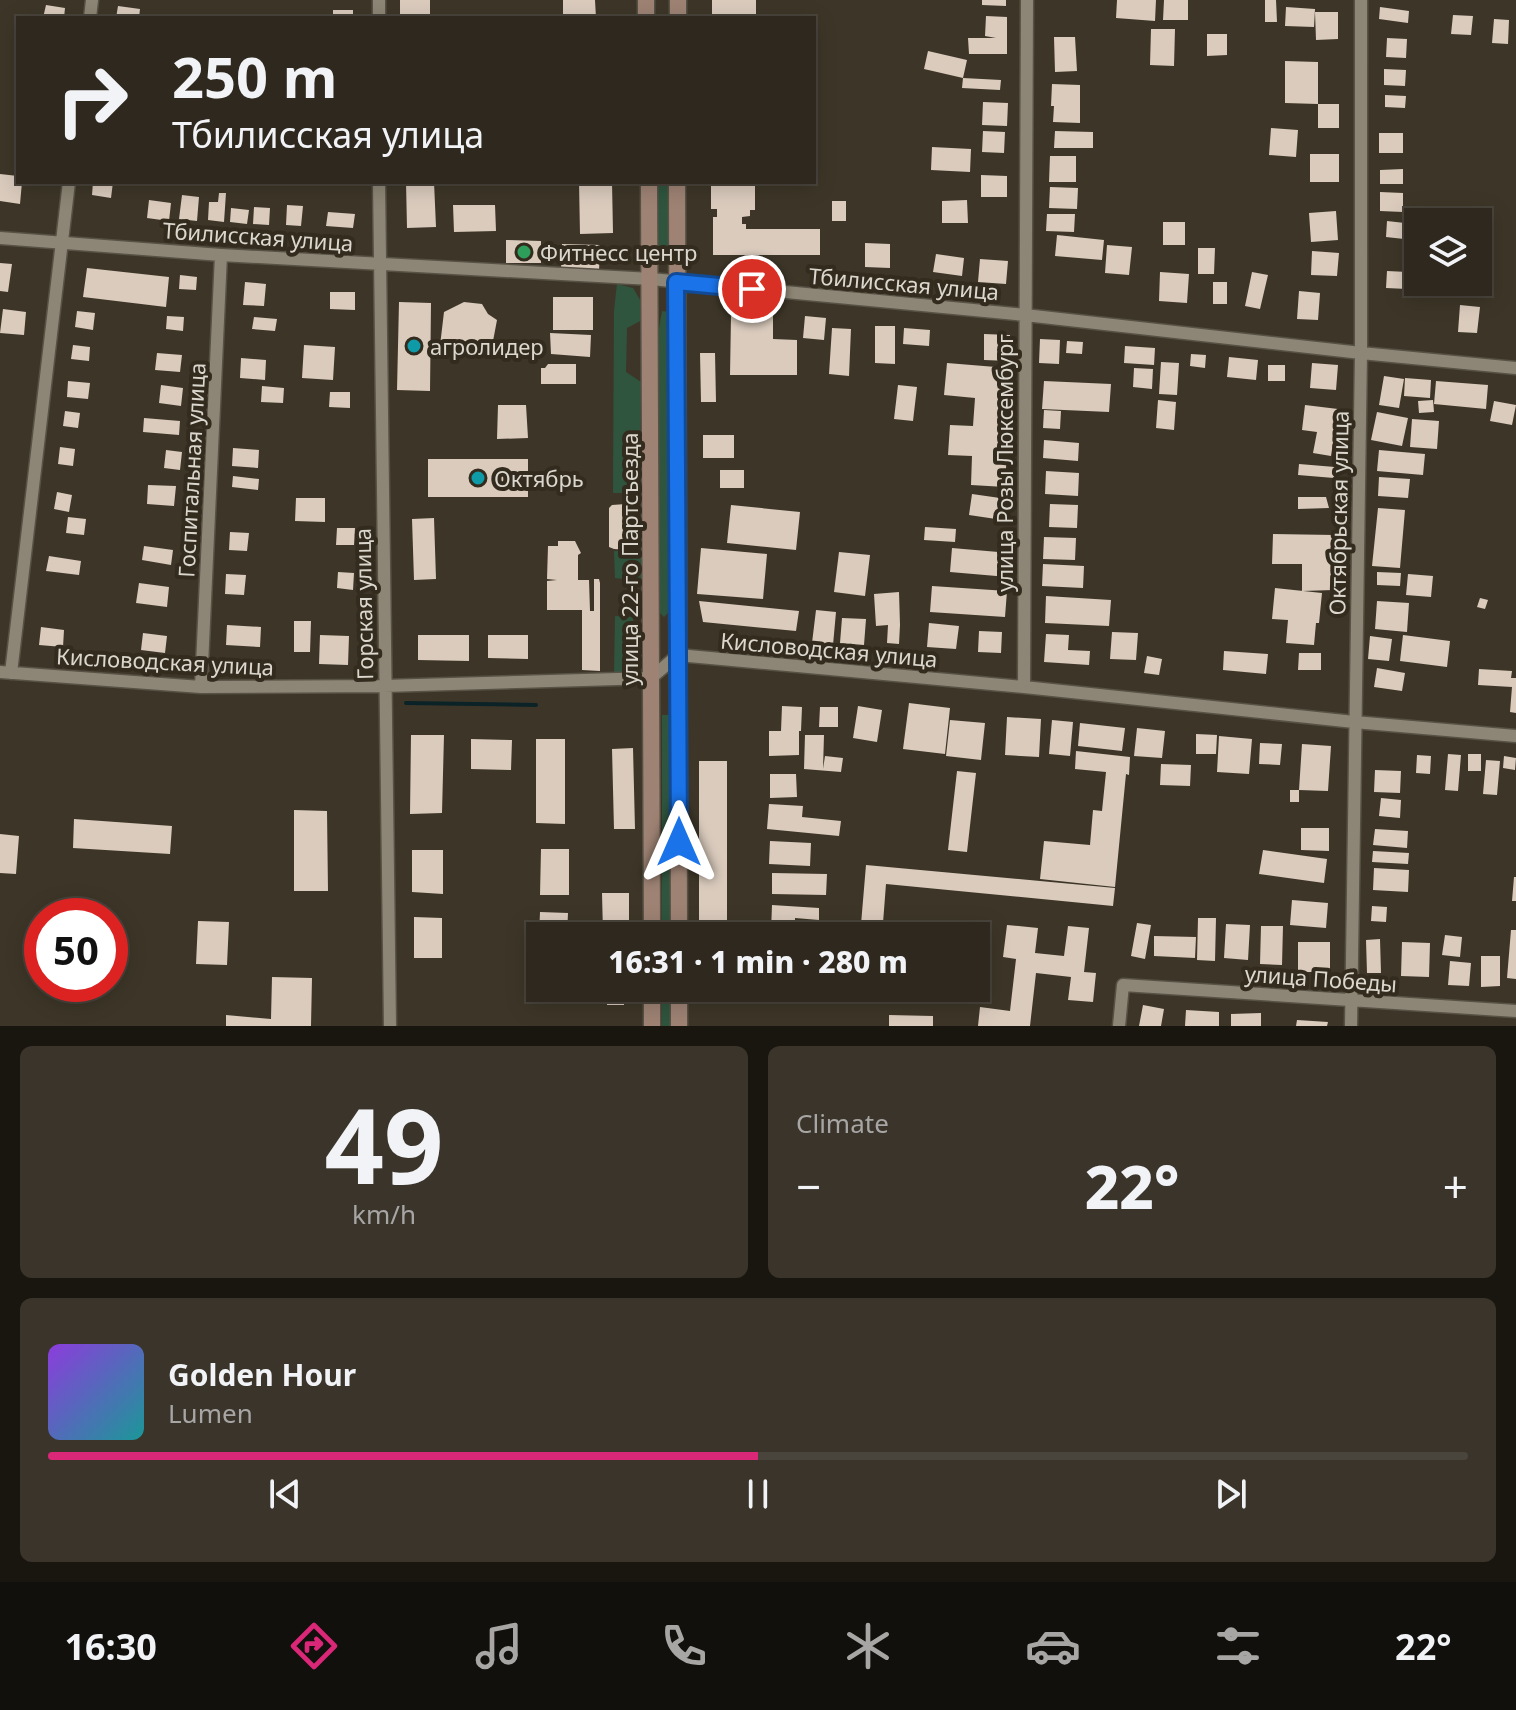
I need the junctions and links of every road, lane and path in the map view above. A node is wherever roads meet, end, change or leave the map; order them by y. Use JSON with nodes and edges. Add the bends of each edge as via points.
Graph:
{"nodes":[{"id":1,"x":1027,"y":0,"type":"edge"},
{"id":2,"x":1361,"y":0,"type":"edge"},
{"id":3,"x":69,"y":184,"type":"edge"},
{"id":4,"x":379,"y":184,"type":"edge"},
{"id":5,"x":649,"y":184,"type":"edge"},
{"id":6,"x":677,"y":184,"type":"edge"},
{"id":7,"x":0,"y":238,"type":"edge"},
{"id":8,"x":61,"y":242,"type":"junction"},
{"id":9,"x":221,"y":255,"type":"junction"},
{"id":10,"x":380,"y":263,"type":"junction"},
{"id":11,"x":651,"y":279,"type":"junction"},
{"id":12,"x":676,"y":282,"type":"junction"},
{"id":13,"x":1025,"y":315,"type":"junction"},
{"id":14,"x":1361,"y":353,"type":"junction"},
{"id":15,"x":1516,"y":368,"type":"edge"},
{"id":16,"x":678,"y":655,"type":"junction"},
{"id":17,"x":6,"y":672,"type":"edge"},
{"id":18,"x":651,"y":678,"type":"junction"},
{"id":19,"x":384,"y":686,"type":"junction"},
{"id":20,"x":201,"y":687,"type":"junction"},
{"id":21,"x":1024,"y":687,"type":"junction"},
{"id":22,"x":1354,"y":722,"type":"junction"},
{"id":23,"x":1516,"y":736,"type":"edge"},
{"id":24,"x":652,"y":922,"type":"edge"},
{"id":25,"x":679,"y":922,"type":"edge"},
{"id":26,"x":1352,"y":1000,"type":"junction"},
{"id":27,"x":652,"y":1002,"type":"edge"},
{"id":28,"x":679,"y":1002,"type":"edge"},
{"id":29,"x":1516,"y":1011,"type":"edge"},
{"id":30,"x":390,"y":1026,"type":"edge"},
{"id":31,"x":652,"y":1026,"type":"edge"},
{"id":32,"x":679,"y":1026,"type":"edge"},
{"id":33,"x":1119,"y":1026,"type":"edge"},
{"id":34,"x":1351,"y":1026,"type":"edge"}],
"edges":[{"from":1,"to":13,"type":"street","name":"улица Розы Люксембург"},
{"from":2,"to":14,"type":"street","name":"Октябрьская улица"},
{"from":3,"to":8,"type":"street"},
{"from":4,"to":10,"type":"street","name":"Горская улица"},
{"from":5,"to":11,"type":"main road","name":"улица 22-го Партсъезда"},
{"from":6,"to":12,"type":"main road"},
{"from":7,"to":8,"type":"street","name":"Тбилисская улица"},
{"from":8,"to":9,"type":"street","name":"Тбилисская улица"},
{"from":8,"to":17,"type":"street"},
{"from":9,"to":10,"type":"street","name":"Тбилисская улица"},
{"from":9,"to":20,"type":"street","name":"Госпитальная улица"},
{"from":10,"to":11,"type":"street","name":"Тбилисская улица"},
{"from":10,"to":19,"type":"street","name":"Горская улица"},
{"from":11,"to":12,"type":"street","name":"Тбилисская улица"},
{"from":11,"to":18,"type":"main road","name":"улица 22-го Партсъезда"},
{"from":12,"to":13,"type":"street","name":"Тбилисская улица"},
{"from":12,"to":16,"type":"main road"},
{"from":13,"to":14,"type":"street","name":"Тбилисская улица"},
{"from":13,"to":21,"type":"street","name":"улица Розы Люксембург"},
{"from":14,"to":15,"type":"street","name":"Тбилисская улица"},
{"from":14,"to":22,"type":"street","name":"Октябрьская улица"},
{"from":16,"to":18,"type":"street"},
{"from":16,"to":21,"type":"street","name":"Кисловодская улица"},
{"from":16,"to":25,"type":"main road"},
{"from":17,"to":20,"type":"street","name":"Кисловодская улица"},
{"from":18,"to":19,"type":"street","name":"Кисловодская улица"},
{"from":18,"to":24,"type":"main road","name":"улица 22-го Партсъезда"},
{"from":19,"to":20,"type":"street","name":"Кисловодская улица"},
{"from":19,"to":30,"type":"street","name":"Горская улица"},
{"from":21,"to":22,"type":"street","name":"Кисловодская улица"},
{"from":22,"to":23,"type":"street","name":"Кисловодская улица"},
{"from":22,"to":26,"type":"street","name":"Октябрьская улица"},
{"from":26,"to":29,"type":"street","name":"улица Победы"},
{"from":26,"to":33,"type":"street","name":"улица Победы","via":[[1123,985]]},
{"from":26,"to":34,"type":"street","name":"Октябрьская улица"},
{"from":27,"to":31,"type":"main road"},
{"from":28,"to":32,"type":"main road"}]}
